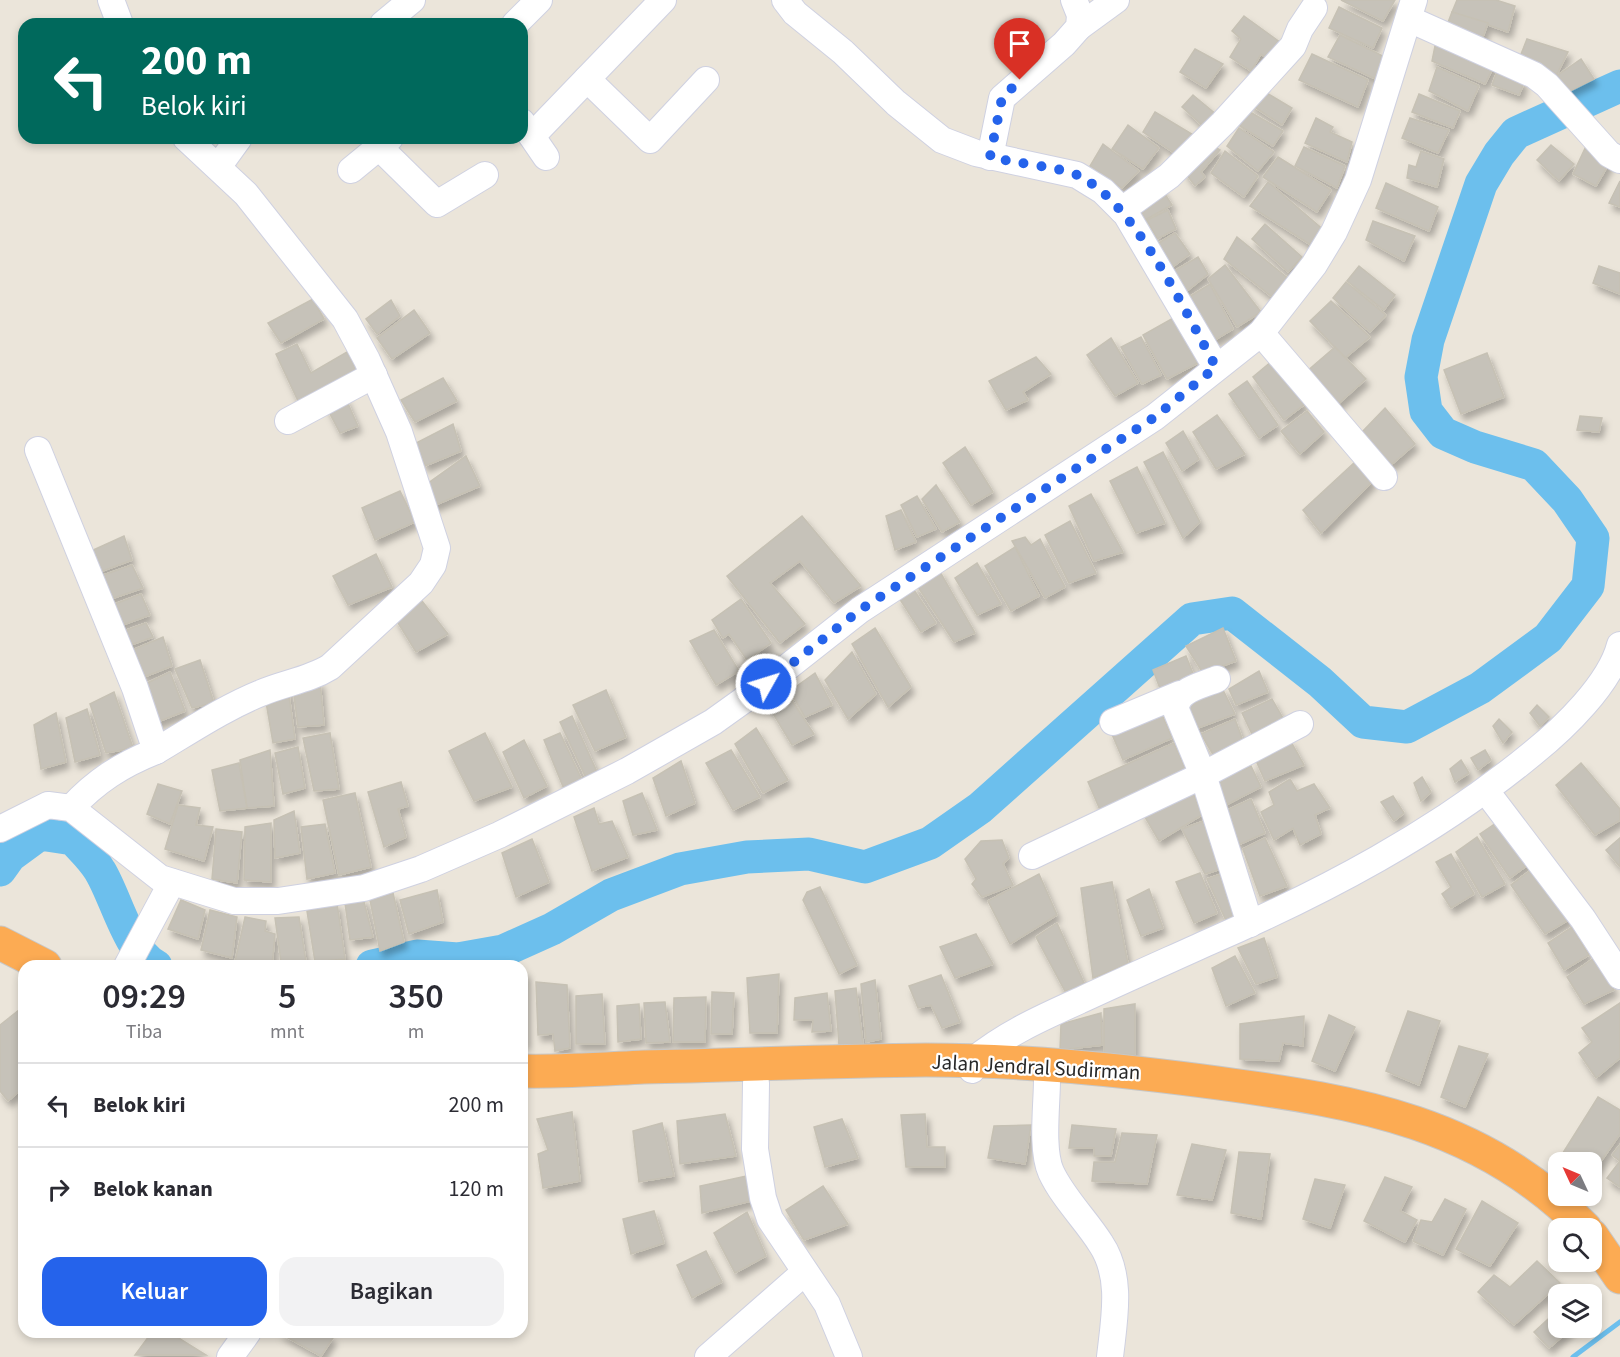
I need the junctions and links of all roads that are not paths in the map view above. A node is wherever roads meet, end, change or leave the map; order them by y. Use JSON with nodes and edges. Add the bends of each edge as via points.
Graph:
{"nodes":[{"id":1,"x":111,"y":0,"type":"edge"},
{"id":2,"x":539,"y":0,"type":"edge"},
{"id":3,"x":663,"y":0,"type":"edge"},
{"id":4,"x":784,"y":0,"type":"edge"},
{"id":5,"x":1074,"y":0,"type":"edge"},
{"id":6,"x":1116,"y":0,"type":"edge"},
{"id":7,"x":1314,"y":8,"type":"dead end"},
{"id":8,"x":1412,"y":10,"type":"edge"},
{"id":9,"x":118,"y":18,"type":"edge"},
{"id":10,"x":521,"y":18,"type":"edge"},
{"id":11,"x":1079,"y":27,"type":"junction"},
{"id":12,"x":587,"y":79,"type":"junction"},
{"id":13,"x":706,"y":80,"type":"dead end"},
{"id":14,"x":528,"y":128,"type":"edge"},
{"id":15,"x":528,"y":130,"type":"edge"},
{"id":16,"x":193,"y":144,"type":"edge"},
{"id":17,"x":235,"y":144,"type":"edge"},
{"id":18,"x":382,"y":144,"type":"edge"},
{"id":19,"x":386,"y":144,"type":"edge"},
{"id":20,"x":546,"y":157,"type":"dead end"},
{"id":21,"x":990,"y":157,"type":"junction"},
{"id":22,"x":1620,"y":160,"type":"edge"},
{"id":23,"x":218,"y":167,"type":"junction"},
{"id":24,"x":351,"y":170,"type":"dead end"},
{"id":25,"x":485,"y":175,"type":"dead end"},
{"id":26,"x":1122,"y":210,"type":"junction"},
{"id":27,"x":1261,"y":333,"type":"junction"},
{"id":28,"x":1216,"y":367,"type":"junction"},
{"id":29,"x":374,"y":375,"type":"junction"},
{"id":30,"x":288,"y":421,"type":"dead end"},
{"id":31,"x":38,"y":450,"type":"dead end"},
{"id":32,"x":1384,"y":477,"type":"dead end"},
{"id":33,"x":1620,"y":645,"type":"edge"},
{"id":34,"x":1216,"y":679,"type":"dead end"},
{"id":35,"x":1180,"y":694,"type":"junction"},
{"id":36,"x":1113,"y":722,"type":"dead end"},
{"id":37,"x":1300,"y":724,"type":"dead end"},
{"id":38,"x":156,"y":751,"type":"junction"},
{"id":39,"x":1203,"y":775,"type":"junction"},
{"id":40,"x":1486,"y":791,"type":"junction"},
{"id":41,"x":71,"y":808,"type":"junction"},
{"id":42,"x":0,"y":829,"type":"edge"},
{"id":43,"x":1032,"y":856,"type":"dead end"},
{"id":44,"x":171,"y":882,"type":"junction"},
{"id":45,"x":1250,"y":924,"type":"junction"},
{"id":46,"x":0,"y":943,"type":"edge"},
{"id":47,"x":33,"y":960,"type":"edge"},
{"id":48,"x":131,"y":960,"type":"edge"},
{"id":49,"x":0,"y":967,"type":"edge"},
{"id":50,"x":18,"y":975,"type":"edge"},
{"id":51,"x":1620,"y":976,"type":"edge"},
{"id":52,"x":972,"y":1069,"type":"junction"},
{"id":53,"x":528,"y":1071,"type":"edge"},
{"id":54,"x":1047,"y":1080,"type":"junction"},
{"id":55,"x":756,"y":1083,"type":"junction"},
{"id":56,"x":528,"y":1088,"type":"edge"},
{"id":57,"x":1550,"y":1218,"type":"edge"},
{"id":58,"x":1575,"y":1218,"type":"edge"},
{"id":59,"x":806,"y":1272,"type":"junction"},
{"id":60,"x":244,"y":1338,"type":"edge"},
{"id":61,"x":230,"y":1357,"type":"edge"},
{"id":62,"x":708,"y":1357,"type":"edge"},
{"id":63,"x":849,"y":1357,"type":"edge"},
{"id":64,"x":1110,"y":1357,"type":"edge"}],
"edges":[{"from":1,"to":9,"type":"street"},
{"from":2,"to":10,"type":"street"},
{"from":3,"to":12,"type":"street"},
{"from":4,"to":21,"type":"street","via":[[795,14],[942,140]]},
{"from":5,"to":11,"type":"street","via":[[1080,15]]},
{"from":6,"to":11,"type":"street"},
{"from":7,"to":26,"type":"street","via":[[1293,46],[1224,123],[1169,176]]},
{"from":8,"to":22,"type":"street","via":[[1468,48],[1503,59],[1534,75],[1609,154]]},
{"from":8,"to":27,"type":"street","via":[[1358,180],[1334,232],[1314,265]]},
{"from":11,"to":21,"type":"street","via":[[1002,98]]},
{"from":12,"to":13,"type":"street","via":[[650,140]]},
{"from":12,"to":14,"type":"street"},
{"from":15,"to":20,"type":"street"},
{"from":16,"to":23,"type":"street"},
{"from":17,"to":23,"type":"street"},
{"from":18,"to":24,"type":"street"},
{"from":19,"to":25,"type":"street","via":[[437,204]]},
{"from":21,"to":26,"type":"street","via":[[1077,175],[1103,190]]},
{"from":23,"to":29,"type":"street","via":[[280,234],[339,311]]},
{"from":26,"to":28,"type":"street"},
{"from":27,"to":28,"type":"street"},
{"from":27,"to":32,"type":"street"},
{"from":28,"to":44,"type":"street","via":[[1155,417],[860,610],[713,722],[570,801],[421,869],[364,888],[278,901],[234,901]]},
{"from":29,"to":30,"type":"street"},
{"from":29,"to":38,"type":"street","via":[[399,432],[437,548],[433,565],[421,583],[330,667],[261,693]]},
{"from":31,"to":38,"type":"street","via":[[135,688]]},
{"from":33,"to":40,"type":"street","via":[[1599,685],[1576,714]]},
{"from":34,"to":35,"type":"street"},
{"from":35,"to":36,"type":"street"},
{"from":35,"to":39,"type":"street","via":[[1175,701],[1176,710]]},
{"from":37,"to":39,"type":"street"},
{"from":38,"to":41,"type":"street","via":[[100,779]]},
{"from":39,"to":43,"type":"street"},
{"from":39,"to":45,"type":"street"},
{"from":40,"to":45,"type":"street","via":[[1426,832],[1359,870]]},
{"from":40,"to":51,"type":"street"},
{"from":41,"to":42,"type":"street","via":[[48,805]]},
{"from":41,"to":44,"type":"street","via":[[160,878]]},
{"from":44,"to":48,"type":"street"},
{"from":45,"to":52,"type":"street","via":[[1022,1027]]},
{"from":46,"to":47,"type":"highway"},
{"from":49,"to":50,"type":"highway"},
{"from":52,"to":53,"type":"highway","name":"Jalan Jendral Sudirman","via":[[926,1060]]},
{"from":52,"to":54,"type":"highway","name":"Jalan Jendral Sudirman"},
{"from":52,"to":55,"type":"highway","name":"Jalan Jendral Sudirman"},
{"from":52,"to":58,"type":"highway","name":"Jalan Jendral Sudirman","via":[[1022,1062],[1128,1070],[1296,1094],[1397,1115],[1443,1131],[1506,1166]]},
{"from":54,"to":57,"type":"highway","name":"Jalan Jendral Sudirman","via":[[1145,1090],[1327,1118],[1418,1140],[1473,1165]]},
{"from":54,"to":64,"type":"street","via":[[1047,1149],[1051,1171],[1112,1265],[1115,1286]]},
{"from":55,"to":56,"type":"highway","name":"Jalan Jendral Sudirman","via":[[607,1090]]},
{"from":55,"to":59,"type":"street","via":[[755,1149],[763,1198],[770,1218]]},
{"from":59,"to":62,"type":"street"},
{"from":59,"to":63,"type":"street","via":[[827,1304]]},
{"from":60,"to":61,"type":"street"}]}
